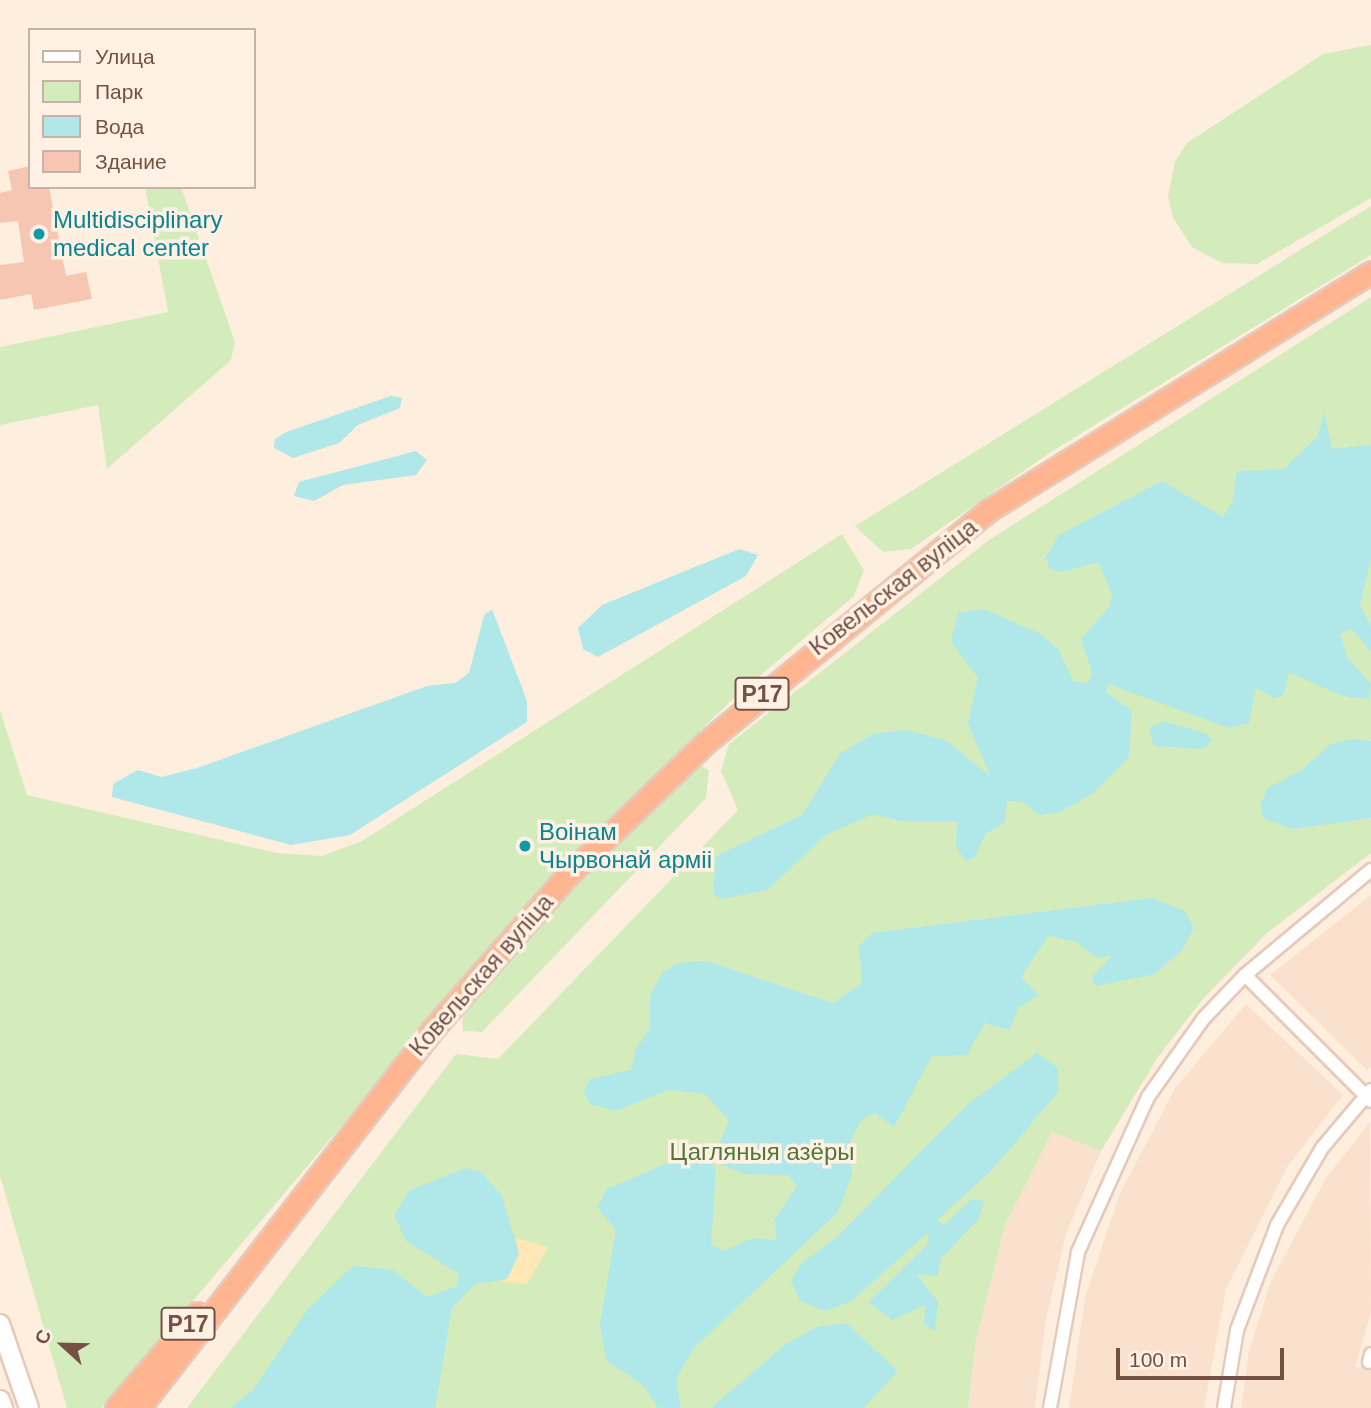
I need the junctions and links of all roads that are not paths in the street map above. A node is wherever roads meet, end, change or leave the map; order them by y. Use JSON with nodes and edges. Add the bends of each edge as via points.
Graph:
{"nodes":[{"id":1,"x":1371,"y":272,"type":"edge"},
{"id":2,"x":1371,"y":870,"type":"edge"},
{"id":3,"x":1245,"y":975,"type":"junction"},
{"id":4,"x":1369,"y":1095,"type":"edge"},
{"id":5,"x":263,"y":1242,"type":"junction"},
{"id":6,"x":0,"y":1324,"type":"edge"},
{"id":7,"x":0,"y":1400,"type":"edge"},
{"id":8,"x":3,"y":1408,"type":"edge"},
{"id":9,"x":29,"y":1408,"type":"edge"},
{"id":10,"x":116,"y":1408,"type":"edge"},
{"id":11,"x":139,"y":1408,"type":"edge"},
{"id":12,"x":1050,"y":1408,"type":"edge"},
{"id":13,"x":1224,"y":1408,"type":"edge"}],
"edges":[{"from":1,"to":5,"type":"highway","name":"Ковельская вуліца","number":"Р17","via":[[989,510],[704,744],[525,921]]},
{"from":2,"to":3,"type":"street"},
{"from":3,"to":4,"type":"street"},
{"from":3,"to":12,"type":"street","via":[[1179,1051],[1119,1152],[1078,1252]]},
{"from":4,"to":13,"type":"street","via":[[1322,1147],[1277,1225],[1240,1320]]},
{"from":5,"to":10,"type":"highway","number":"Р17"},
{"from":5,"to":11,"type":"highway","name":"Ковельская вуліца","number":"Р17"},
{"from":6,"to":9,"type":"main road"},
{"from":7,"to":8,"type":"main road"}]}
